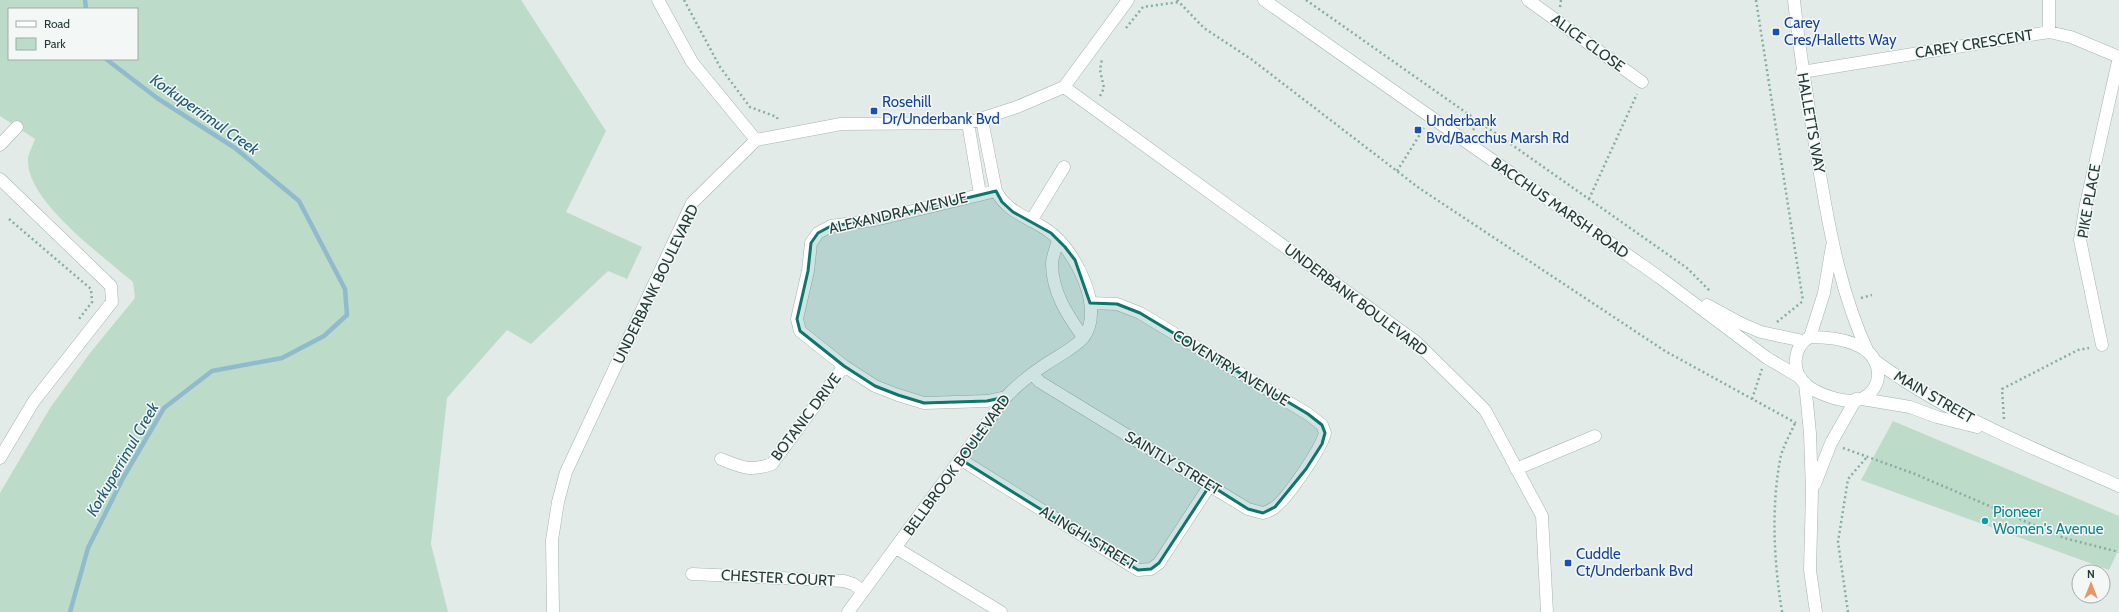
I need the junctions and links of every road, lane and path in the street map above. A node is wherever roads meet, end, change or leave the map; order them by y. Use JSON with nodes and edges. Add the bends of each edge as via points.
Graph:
{"nodes":[{"id":1,"x":658,"y":0,"type":"edge"},
{"id":2,"x":684,"y":0,"type":"edge"},
{"id":3,"x":1128,"y":0,"type":"edge"},
{"id":4,"x":1264,"y":0,"type":"edge"},
{"id":5,"x":1306,"y":0,"type":"edge"},
{"id":6,"x":1756,"y":0,"type":"edge"},
{"id":7,"x":1794,"y":0,"type":"edge"},
{"id":8,"x":2049,"y":0,"type":"edge"},
{"id":9,"x":1178,"y":1,"type":"edge"},
{"id":10,"x":1533,"y":1,"type":"edge"},
{"id":11,"x":1125,"y":30,"type":"dead end"},
{"id":12,"x":2049,"y":32,"type":"junction"},
{"id":13,"x":1106,"y":54,"type":"dead end"},
{"id":14,"x":2119,"y":57,"type":"edge"},
{"id":15,"x":1802,"y":72,"type":"junction"},
{"id":16,"x":1642,"y":82,"type":"joint"},
{"id":17,"x":1064,"y":87,"type":"junction"},
{"id":18,"x":1093,"y":108,"type":"junction"},
{"id":19,"x":1430,"y":117,"type":"junction"},
{"id":20,"x":982,"y":120,"type":"junction"},
{"id":21,"x":968,"y":123,"type":"junction"},
{"id":22,"x":17,"y":127,"type":"dead end"},
{"id":23,"x":783,"y":134,"type":"junction"},
{"id":24,"x":756,"y":140,"type":"junction"},
{"id":25,"x":0,"y":145,"type":"edge"},
{"id":26,"x":1064,"y":167,"type":"dead end"},
{"id":27,"x":1397,"y":171,"type":"junction"},
{"id":28,"x":0,"y":179,"type":"edge"},
{"id":29,"x":996,"y":191,"type":"junction"},
{"id":30,"x":980,"y":194,"type":"junction"},
{"id":31,"x":1589,"y":199,"type":"junction"},
{"id":32,"x":9,"y":219,"type":"dead end"},
{"id":33,"x":1031,"y":221,"type":"junction"},
{"id":34,"x":1058,"y":240,"type":"junction"},
{"id":35,"x":1832,"y":244,"type":"junction"},
{"id":36,"x":1659,"y":277,"type":"junction"},
{"id":37,"x":1712,"y":293,"type":"dead end"},
{"id":38,"x":1803,"y":301,"type":"dead end"},
{"id":39,"x":1090,"y":303,"type":"junction"},
{"id":40,"x":78,"y":321,"type":"dead end"},
{"id":41,"x":1083,"y":337,"type":"junction"},
{"id":42,"x":1806,"y":339,"type":"junction"},
{"id":43,"x":2102,"y":345,"type":"joint"},
{"id":44,"x":1871,"y":356,"type":"junction"},
{"id":45,"x":844,"y":366,"type":"junction"},
{"id":46,"x":1032,"y":374,"type":"junction"},
{"id":47,"x":1803,"y":381,"type":"junction"},
{"id":48,"x":1006,"y":397,"type":"junction"},
{"id":49,"x":1859,"y":399,"type":"junction"},
{"id":50,"x":1795,"y":423,"type":"junction"},
{"id":51,"x":2000,"y":428,"type":"junction"},
{"id":52,"x":1810,"y":431,"type":"junction"},
{"id":53,"x":1595,"y":436,"type":"dead end"},
{"id":54,"x":1831,"y":443,"type":"junction"},
{"id":55,"x":0,"y":458,"type":"edge"},
{"id":56,"x":1866,"y":458,"type":"junction"},
{"id":57,"x":721,"y":459,"type":"dead end"},
{"id":58,"x":960,"y":459,"type":"junction"},
{"id":59,"x":1306,"y":469,"type":"joint"},
{"id":60,"x":1516,"y":469,"type":"junction"},
{"id":61,"x":1210,"y":485,"type":"junction"},
{"id":62,"x":2119,"y":486,"type":"edge"},
{"id":63,"x":1812,"y":491,"type":"junction"},
{"id":64,"x":896,"y":548,"type":"junction"},
{"id":65,"x":2119,"y":552,"type":"edge"},
{"id":66,"x":692,"y":574,"type":"dead end"},
{"id":67,"x":862,"y":591,"type":"junction"},
{"id":68,"x":553,"y":612,"type":"edge"},
{"id":69,"x":848,"y":612,"type":"edge"},
{"id":70,"x":1001,"y":612,"type":"edge"},
{"id":71,"x":1547,"y":612,"type":"edge"},
{"id":72,"x":1782,"y":612,"type":"edge"},
{"id":73,"x":1816,"y":612,"type":"edge"},
{"id":74,"x":1848,"y":612,"type":"edge"}],
"edges":[{"from":1,"to":24,"type":"street","via":[[692,62]]},
{"from":2,"to":23,"type":"path","via":[[720,67],[750,107],[776,117]]},
{"from":3,"to":17,"type":"street"},
{"from":4,"to":19,"type":"street","name":"BACCHUS MARSH ROAD"},
{"from":5,"to":31,"type":"path"},
{"from":6,"to":38,"type":"path"},
{"from":7,"to":15,"type":"street","name":"HALLETTS WAY"},
{"from":8,"to":12,"type":"street"},
{"from":9,"to":11,"type":"path","via":[[1143,7]]},
{"from":9,"to":27,"type":"path","via":[[1204,28],[1251,59]]},
{"from":10,"to":16,"type":"street","name":"ALICE CLOSE"},
{"from":12,"to":14,"type":"street","name":"CAREY CRESCENT","via":[[2071,37]]},
{"from":12,"to":15,"type":"street","name":"CAREY CRESCENT"},
{"from":13,"to":18,"type":"path","via":[[1100,70],[1104,88]]},
{"from":14,"to":43,"type":"street","name":"PIKE PLACE","via":[[2080,240]]},
{"from":15,"to":35,"type":"street","name":"HALLETTS WAY"},
{"from":16,"to":31,"type":"path"},
{"from":17,"to":18,"type":"street","name":"UNDERBANK BOULEVARD"},
{"from":17,"to":20,"type":"street"},
{"from":18,"to":60,"type":"street","name":"UNDERBANK BOULEVARD","via":[[1416,341],[1485,410]]},
{"from":19,"to":27,"type":"path"},
{"from":19,"to":36,"type":"street","name":"BACCHUS MARSH ROAD"},
{"from":20,"to":21,"type":"street"},
{"from":20,"to":29,"type":"street","name":"BELLBROOK BOULEVARD"},
{"from":21,"to":23,"type":"street","via":[[841,124]]},
{"from":21,"to":30,"type":"street"},
{"from":22,"to":25,"type":"street"},
{"from":23,"to":24,"type":"street"},
{"from":24,"to":68,"type":"street","name":"UNDERBANK BOULEVARD","via":[[692,203],[566,472],[552,540]]},
{"from":26,"to":33,"type":"street"},
{"from":27,"to":50,"type":"path","via":[[1665,351]]},
{"from":28,"to":55,"type":"street","via":[[112,286],[112,302],[34,401]]},
{"from":29,"to":30,"type":"street","name":"ALEXANDRA AVENUE"},
{"from":29,"to":33,"type":"street","name":"BELLBROOK BOULEVARD","via":[[1002,202],[1013,212]]},
{"from":30,"to":45,"type":"street","name":"ALEXANDRA AVENUE","via":[[876,220],[831,226],[818,233],[810,243],[808,270],[797,319],[800,331]]},
{"from":31,"to":37,"type":"path","via":[[1687,268]]},
{"from":32,"to":40,"type":"path","via":[[91,289],[92,302]]},
{"from":33,"to":34,"type":"street","name":"BELLBROOK BOULEVARD"},
{"from":34,"to":39,"type":"street","name":"BELLBROOK BOULEVARD","via":[[1075,260],[1089,294]]},
{"from":34,"to":41,"type":"street","via":[[1052,263],[1054,276],[1064,311]]},
{"from":35,"to":42,"type":"street","name":"HALLETTS WAY","via":[[1824,293]]},
{"from":35,"to":44,"type":"street","name":"HALLETTS WAY","via":[[1856,329]]},
{"from":36,"to":42,"type":"street","name":"BACCHUS MARSH ROAD","via":[[1742,324],[1761,332]]},
{"from":36,"to":47,"type":"street","name":"BACCHUS MARSH ROAD","via":[[1767,358]]},
{"from":39,"to":41,"type":"street","name":"BELLBROOK BOULEVARD","via":[[1092,320]]},
{"from":39,"to":59,"type":"street","name":"COVENTRY AVENUE","via":[[1117,304],[1140,313],[1308,414],[1322,425],[1326,433]]},
{"from":41,"to":46,"type":"street","name":"BELLBROOK BOULEVARD"},
{"from":42,"to":44,"type":"street","via":[[1842,339],[1856,344]]},
{"from":42,"to":47,"type":"street","via":[[1797,348],[1796,357],[1796,367]]},
{"from":43,"to":51,"type":"path","via":[[2078,350],[2002,389]]},
{"from":44,"to":49,"type":"street","via":[[1878,373],[1878,382],[1872,392]]},
{"from":44,"to":51,"type":"street","name":"MAIN STREET","via":[[1904,382]]},
{"from":45,"to":48,"type":"street","name":"ALEXANDRA AVENUE","via":[[876,386],[924,403],[987,401]]},
{"from":45,"to":57,"type":"street","name":"BOTANIC DRIVE","via":[[772,464],[760,468],[743,468]]},
{"from":46,"to":48,"type":"street","name":"BELLBROOK BOULEVARD","via":[[1022,380]]},
{"from":46,"to":61,"type":"street","name":"SAINTLY STREET","via":[[1040,382]]},
{"from":47,"to":49,"type":"street","via":[[1824,395],[1837,399]]},
{"from":47,"to":52,"type":"street"},
{"from":48,"to":58,"type":"street","name":"BELLBROOK BOULEVARD"},
{"from":49,"to":51,"type":"street","name":"MAIN STREET","via":[[1910,407],[1937,417]]},
{"from":49,"to":54,"type":"street"},
{"from":50,"to":52,"type":"path"},
{"from":50,"to":72,"type":"path","via":[[1780,458],[1774,535],[1775,572]]},
{"from":51,"to":62,"type":"street","name":"MAIN STREET"},
{"from":52,"to":63,"type":"street"},
{"from":53,"to":60,"type":"street"},
{"from":54,"to":56,"type":"path"},
{"from":54,"to":63,"type":"street"},
{"from":56,"to":65,"type":"path","via":[[1915,474],[2064,538]]},
{"from":56,"to":74,"type":"path","via":[[1848,479],[1838,542]]},
{"from":58,"to":61,"type":"street","name":"ALINGHI STREET","via":[[1138,570],[1151,569],[1159,563]]},
{"from":58,"to":64,"type":"street","name":"BELLBROOK BOULEVARD"},
{"from":59,"to":61,"type":"street","name":"SAINTLY STREET","via":[[1275,507],[1263,513],[1248,510]]},
{"from":60,"to":71,"type":"street","name":"UNDERBANK BOULEVARD","via":[[1542,516]]},
{"from":63,"to":73,"type":"street","via":[[1810,570]]},
{"from":64,"to":67,"type":"street","name":"BELLBROOK BOULEVARD"},
{"from":64,"to":70,"type":"street"},
{"from":66,"to":67,"type":"street","name":"CHESTER COURT","via":[[844,581]]},
{"from":67,"to":69,"type":"street","name":"BELLBROOK BOULEVARD"}]}
